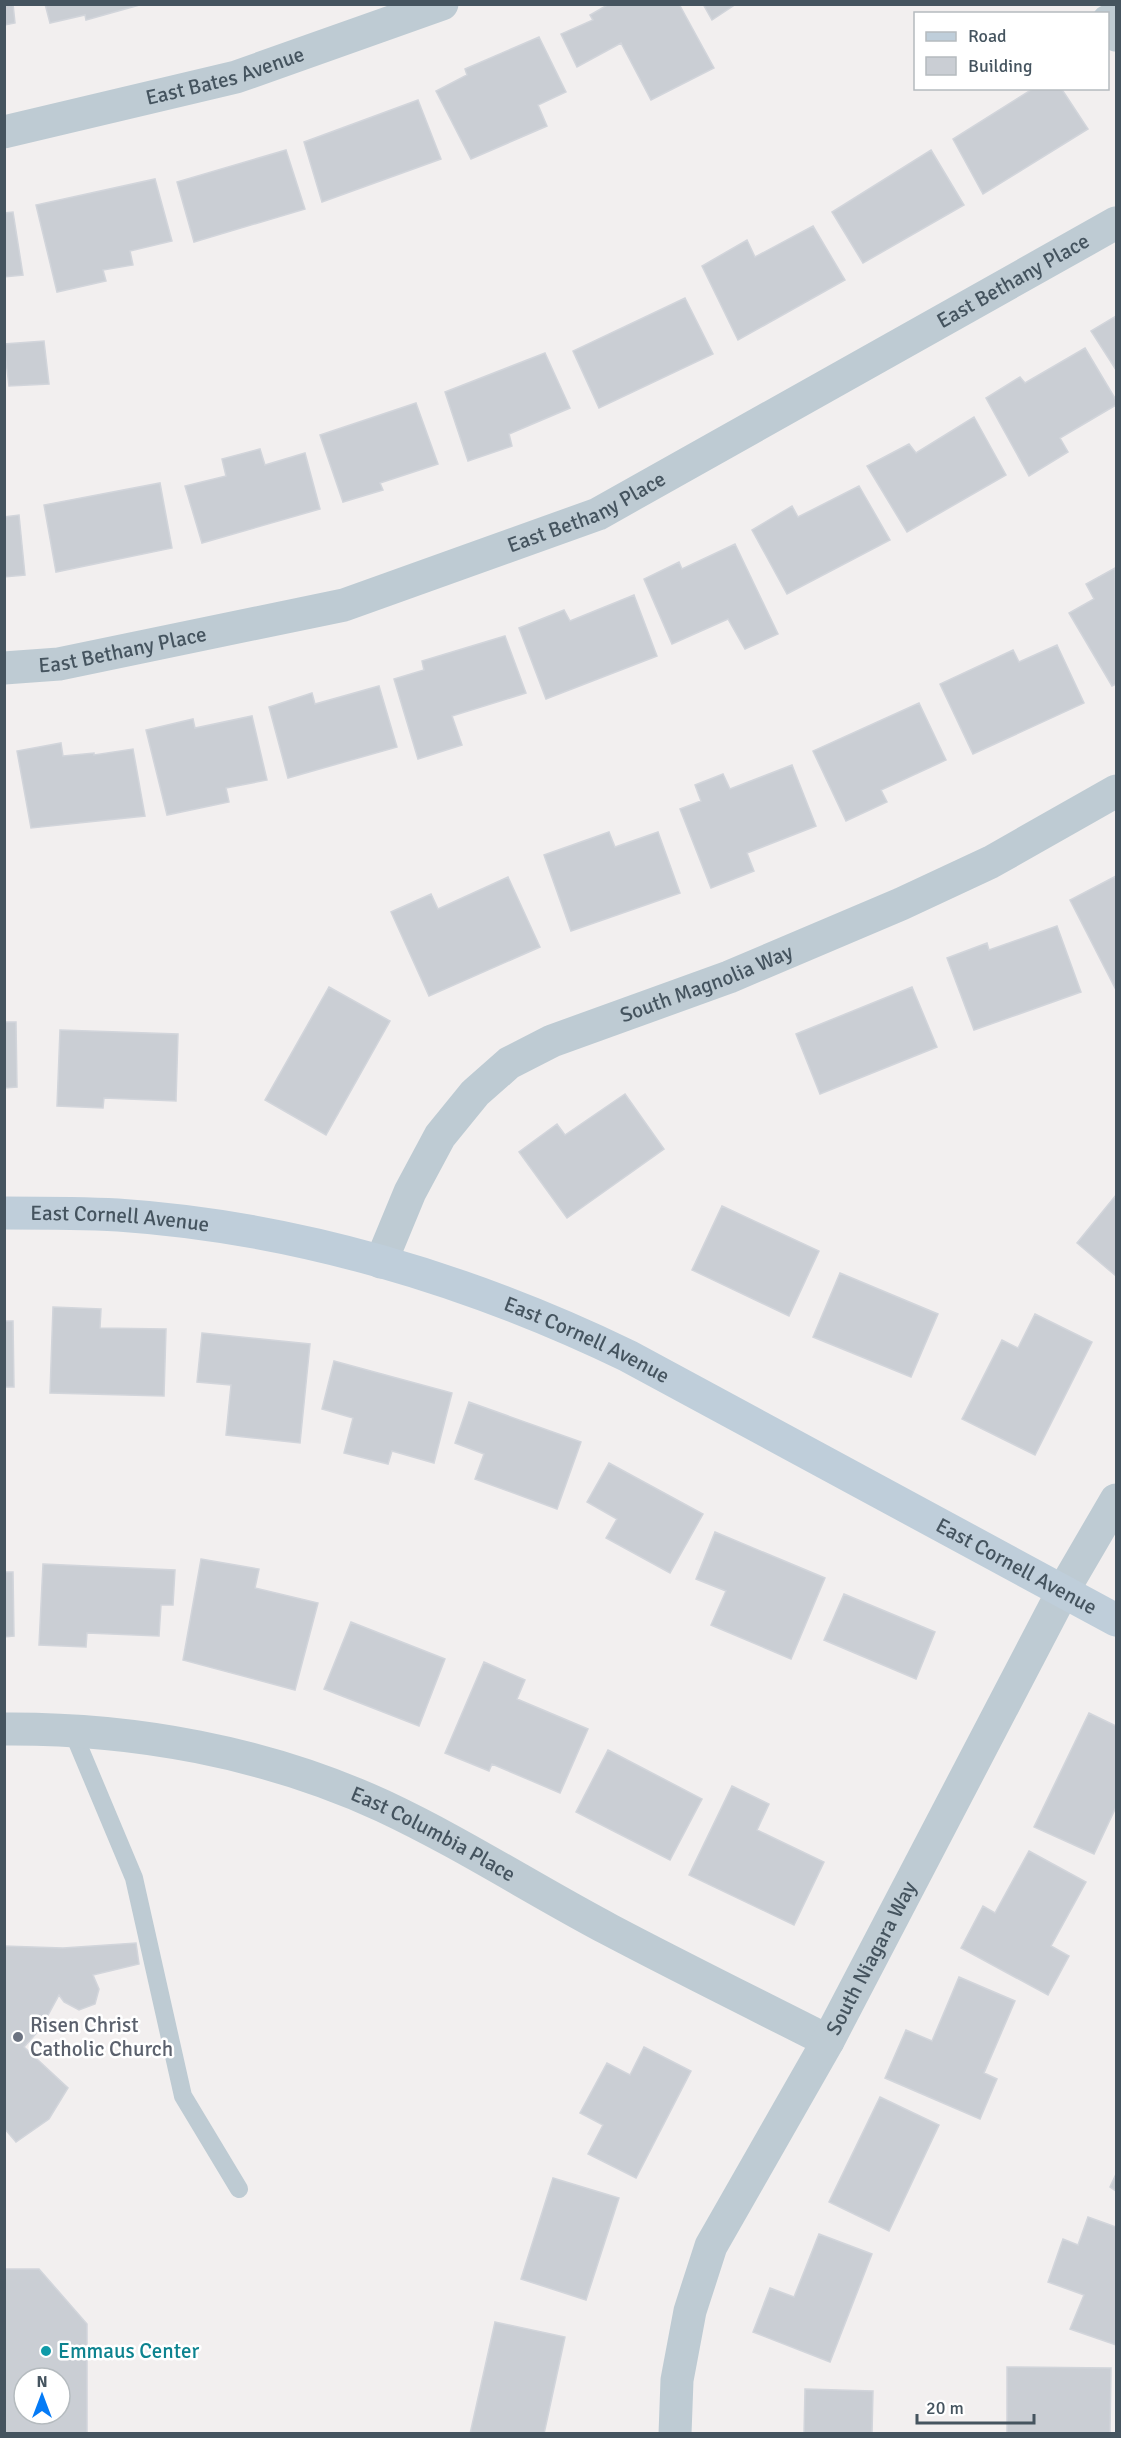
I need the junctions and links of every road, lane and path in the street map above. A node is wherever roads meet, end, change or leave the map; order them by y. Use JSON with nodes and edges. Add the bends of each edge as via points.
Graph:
{"nodes":[{"id":1,"x":442,"y":4,"type":"edge"},
{"id":2,"x":4,"y":132,"type":"edge"},
{"id":3,"x":1116,"y":224,"type":"edge"},
{"id":4,"x":4,"y":668,"type":"edge"},
{"id":5,"x":1116,"y":790,"type":"edge"},
{"id":6,"x":4,"y":1213,"type":"edge"},
{"id":7,"x":381,"y":1262,"type":"junction"},
{"id":8,"x":1116,"y":1500,"type":"edge"},
{"id":9,"x":1063,"y":1591,"type":"junction"},
{"id":10,"x":1116,"y":1620,"type":"edge"},
{"id":11,"x":4,"y":1729,"type":"edge"},
{"id":12,"x":72,"y":1730,"type":"junction"},
{"id":13,"x":828,"y":2041,"type":"junction"},
{"id":14,"x":239,"y":2189,"type":"dead end"},
{"id":15,"x":675,"y":2433,"type":"edge"}],
"edges":[{"from":1,"to":2,"type":"street","name":"East Bates Avenue","via":[[236,77]]},
{"from":3,"to":4,"type":"street","name":"East Bethany Place","via":[[598,514],[344,604],[59,664]]},
{"from":5,"to":7,"type":"street","name":"South Magnolia Way","via":[[991,862],[901,904],[729,977],[552,1041],[509,1063],[475,1093],[440,1136],[410,1192]]},
{"from":6,"to":7,"type":"street","name":"East Cornell Avenue","via":[[118,1215],[191,1222],[305,1242]]},
{"from":7,"to":9,"type":"street","name":"East Cornell Avenue","via":[[504,1301],[567,1326]]},
{"from":8,"to":9,"type":"street","name":"South Niagara Way"},
{"from":9,"to":10,"type":"street","name":"East Cornell Avenue"},
{"from":9,"to":13,"type":"street","name":"South Niagara Way"},
{"from":11,"to":12,"type":"street","name":"East Columbia Place"},
{"from":12,"to":13,"type":"street","name":"East Columbia Place","via":[[208,1749],[277,1766],[363,1798],[475,1852],[608,1929]]},
{"from":12,"to":14,"type":"lane","via":[[134,1878],[183,2096]]},
{"from":13,"to":15,"type":"street","name":"South Niagara Way","via":[[711,2247],[690,2311],[677,2380]]}]}
